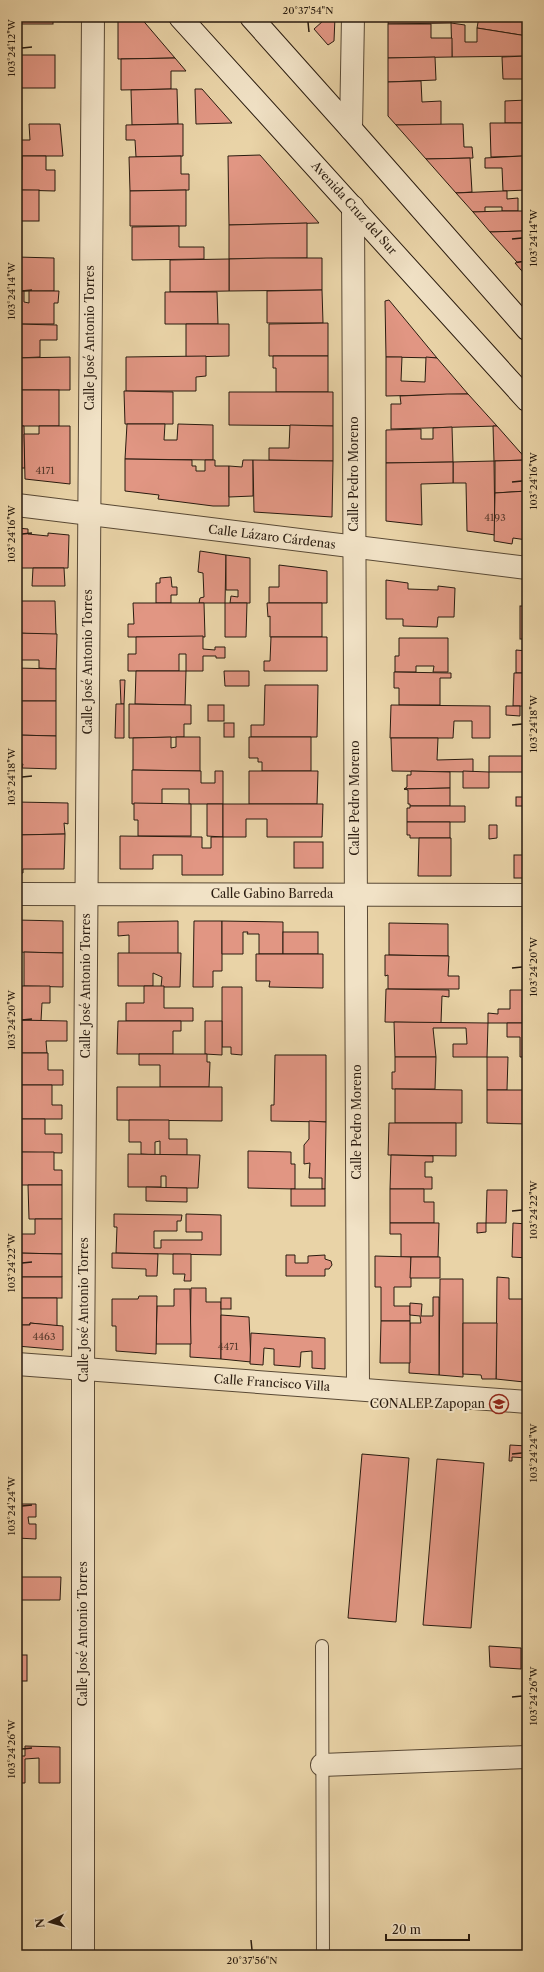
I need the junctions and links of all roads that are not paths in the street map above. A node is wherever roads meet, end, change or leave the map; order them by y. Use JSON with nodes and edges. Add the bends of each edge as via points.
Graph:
{"nodes":[{"id":1,"x":93,"y":17,"type":"edge"},
{"id":2,"x":180,"y":17,"type":"edge"},
{"id":3,"x":251,"y":17,"type":"edge"},
{"id":4,"x":353,"y":17,"type":"edge"},
{"id":5,"x":352,"y":129,"type":"junction"},
{"id":6,"x":353,"y":207,"type":"junction"},
{"id":7,"x":527,"y":329,"type":"edge"},
{"id":8,"x":527,"y":400,"type":"edge"},
{"id":9,"x":17,"y":505,"type":"edge"},
{"id":10,"x":89,"y":514,"type":"junction"},
{"id":11,"x":355,"y":548,"type":"junction"},
{"id":12,"x":527,"y":568,"type":"edge"},
{"id":13,"x":17,"y":894,"type":"edge"},
{"id":14,"x":87,"y":894,"type":"junction"},
{"id":15,"x":356,"y":894,"type":"junction"},
{"id":16,"x":527,"y":895,"type":"edge"},
{"id":17,"x":17,"y":1364,"type":"edge"},
{"id":18,"x":83,"y":1369,"type":"junction"},
{"id":19,"x":358,"y":1389,"type":"junction"},
{"id":20,"x":527,"y":1402,"type":"edge"},
{"id":21,"x":322,"y":1646,"type":"dead end"},
{"id":22,"x":526,"y":1757,"type":"edge"},
{"id":23,"x":322,"y":1765,"type":"junction"},
{"id":24,"x":83,"y":1955,"type":"edge"},
{"id":25,"x":323,"y":1955,"type":"edge"}],
"edges":[{"from":1,"to":10,"type":"street","name":"Calle José Antonio Torres"},
{"from":2,"to":6,"type":"street","name":"Avenida Cruz del Sur"},
{"from":3,"to":5,"type":"street"},
{"from":4,"to":5,"type":"street"},
{"from":5,"to":7,"type":"street"},
{"from":6,"to":8,"type":"street","name":"Avenida Cruz del Sur"},
{"from":6,"to":11,"type":"street","name":"Calle Pedro Moreno"},
{"from":9,"to":10,"type":"street","name":"Calle Lázaro Cárdenas"},
{"from":10,"to":11,"type":"street","name":"Calle Lázaro Cárdenas"},
{"from":10,"to":14,"type":"street","name":"Calle José Antonio Torres"},
{"from":11,"to":12,"type":"street","name":"Calle Lázaro Cárdenas"},
{"from":11,"to":15,"type":"street","name":"Calle Pedro Moreno"},
{"from":13,"to":14,"type":"street","name":"Calle Gabino Barreda"},
{"from":14,"to":15,"type":"street","name":"Calle Gabino Barreda"},
{"from":14,"to":18,"type":"street","name":"Calle José Antonio Torres"},
{"from":15,"to":16,"type":"street","name":"Calle Gabino Barreda"},
{"from":15,"to":19,"type":"street","name":"Calle Pedro Moreno"},
{"from":17,"to":18,"type":"street","name":"Calle Francisco Villa"},
{"from":18,"to":19,"type":"street","name":"Calle Francisco Villa"},
{"from":18,"to":24,"type":"street","name":"Calle José Antonio Torres"},
{"from":19,"to":20,"type":"street","name":"Calle Francisco Villa"},
{"from":21,"to":23,"type":"lane"},
{"from":22,"to":23,"type":"street"},
{"from":23,"to":25,"type":"lane"}]}
